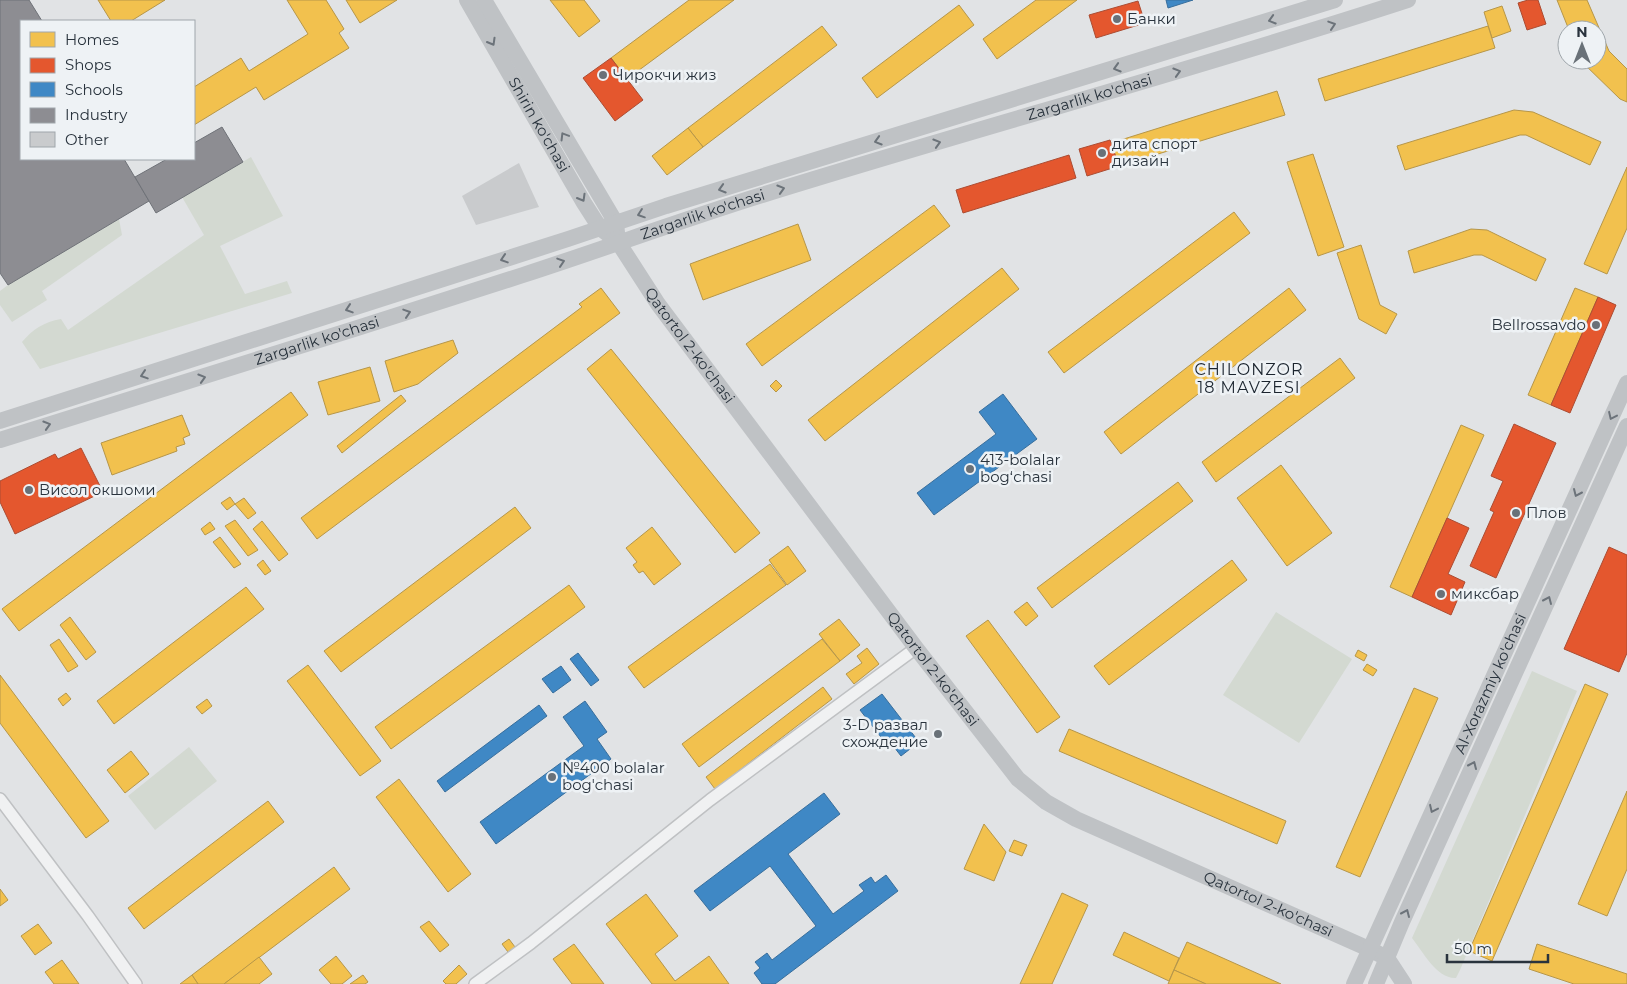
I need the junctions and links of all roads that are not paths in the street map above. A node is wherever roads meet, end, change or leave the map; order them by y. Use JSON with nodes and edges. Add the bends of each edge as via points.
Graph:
{"nodes":[{"id":1,"x":467,"y":0,"type":"edge"},
{"id":2,"x":484,"y":0,"type":"edge"},
{"id":3,"x":1335,"y":0,"type":"edge"},
{"id":4,"x":1408,"y":0,"type":"edge"},
{"id":5,"x":608,"y":226,"type":"junction"},
{"id":6,"x":618,"y":242,"type":"junction"},
{"id":7,"x":1627,"y":383,"type":"edge"},
{"id":8,"x":0,"y":420,"type":"edge"},
{"id":9,"x":1627,"y":426,"type":"edge"},
{"id":10,"x":0,"y":440,"type":"edge"},
{"id":11,"x":916,"y":648,"type":"junction"},
{"id":12,"x":0,"y":799,"type":"edge"},
{"id":13,"x":1369,"y":949,"type":"junction"},
{"id":14,"x":1387,"y":958,"type":"junction"},
{"id":15,"x":1355,"y":982,"type":"edge"},
{"id":16,"x":136,"y":984,"type":"edge"},
{"id":17,"x":475,"y":984,"type":"edge"},
{"id":18,"x":1376,"y":984,"type":"edge"},
{"id":19,"x":1391,"y":984,"type":"edge"},
{"id":20,"x":1404,"y":984,"type":"edge"}],
"edges":[{"from":1,"to":5,"type":"main road","name":"Shirin ko'chasi","one_way":true},
{"from":5,"to":2,"type":"main road","name":"Shirin ko'chasi","one_way":true},
{"from":3,"to":5,"type":"main road","name":"Zargarlik ko'chasi","one_way":true},
{"from":6,"to":4,"type":"main road","name":"Zargarlik ko'chasi","one_way":true,"via":[[764,194]]},
{"from":5,"to":6,"type":"main road","name":"Shirin ko'chasi"},
{"from":5,"to":8,"type":"main road","name":"Zargarlik ko'chasi","one_way":true},
{"from":10,"to":6,"type":"main road","name":"Zargarlik ko'chasi","one_way":true,"via":[[295,349]]},
{"from":6,"to":11,"type":"main road","name":"Qatortol 2-ko'chasi","via":[[658,304]]},
{"from":7,"to":13,"type":"main road","name":"Al-Xorazmiy ko'chasi","one_way":true},
{"from":14,"to":9,"type":"main road","name":"Al-Xorazmiy ko'chasi","one_way":true},
{"from":11,"to":13,"type":"main road","name":"Qatortol 2-ko'chasi","via":[[1018,779],[1046,802],[1076,819]]},
{"from":11,"to":17,"type":"street","via":[[710,800]]},
{"from":12,"to":16,"type":"street"},
{"from":13,"to":14,"type":"main road","name":"Qatortol 2-ko'chasi"},
{"from":13,"to":15,"type":"main road","name":"Al-Xorazmiy ko'chasi"},
{"from":14,"to":15,"type":"main road"},
{"from":14,"to":18,"type":"main road","name":"Al-Xorazmiy ko'chasi"},
{"from":14,"to":19,"type":"main road"},
{"from":14,"to":20,"type":"main road"}]}
